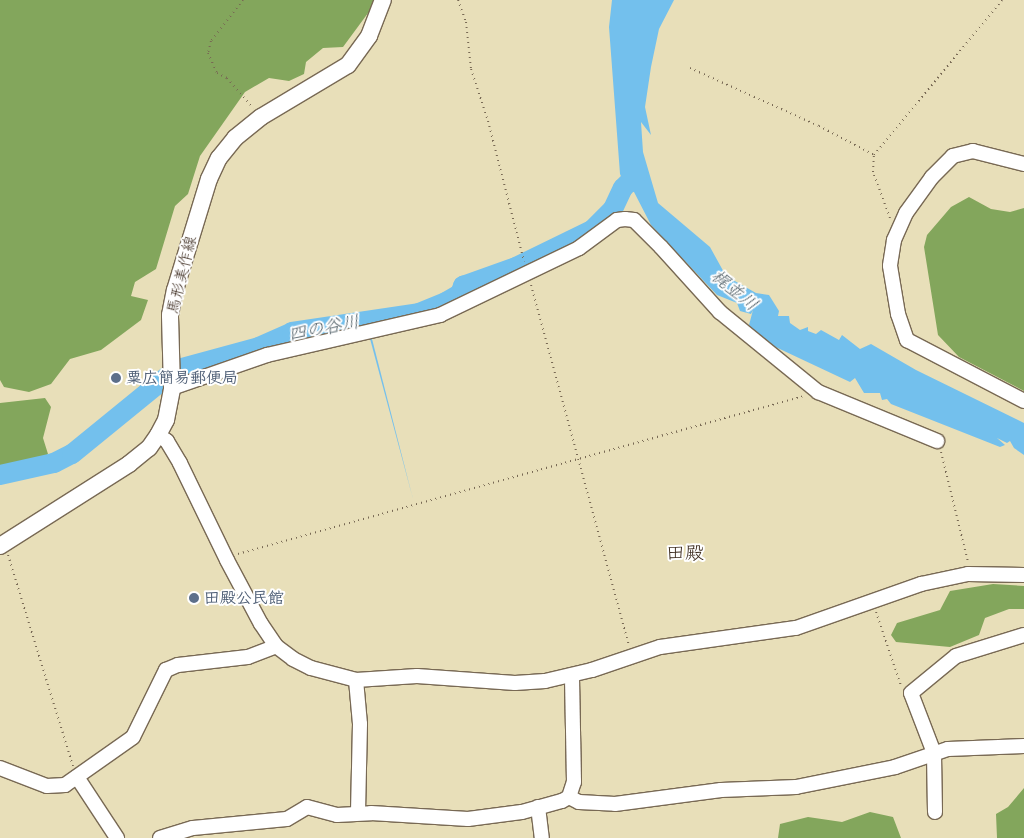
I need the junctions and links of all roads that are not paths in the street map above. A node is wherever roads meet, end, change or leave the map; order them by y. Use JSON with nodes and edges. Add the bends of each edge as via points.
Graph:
{"nodes":[{"id":1,"x":383,"y":0,"type":"edge"},
{"id":2,"x":1024,"y":164,"type":"edge"},
{"id":3,"x":172,"y":386,"type":"junction"},
{"id":4,"x":1024,"y":401,"type":"edge"},
{"id":5,"x":158,"y":435,"type":"junction"},
{"id":6,"x":938,"y":441,"type":"road end"},
{"id":7,"x":2,"y":545,"type":"edge"},
{"id":8,"x":1024,"y":575,"type":"edge"},
{"id":9,"x":1024,"y":635,"type":"edge"},
{"id":10,"x":276,"y":646,"type":"junction"},
{"id":11,"x":572,"y":675,"type":"junction"},
{"id":12,"x":356,"y":680,"type":"junction"},
{"id":13,"x":1024,"y":746,"type":"edge"},
{"id":14,"x":934,"y":753,"type":"junction"},
{"id":15,"x":0,"y":768,"type":"edge"},
{"id":16,"x":77,"y":777,"type":"junction"},
{"id":17,"x":569,"y":797,"type":"junction"},
{"id":18,"x":538,"y":807,"type":"junction"},
{"id":19,"x":358,"y":812,"type":"junction"},
{"id":20,"x":935,"y":812,"type":"dead end"},
{"id":21,"x":117,"y":838,"type":"edge"},
{"id":22,"x":160,"y":838,"type":"edge"},
{"id":23,"x":542,"y":838,"type":"edge"}],
"edges":[{"from":1,"to":3,"type":"main road","name":"馬形美作線","via":[[369,36],[348,65],[260,117],[235,138],[219,158],[209,179],[175,290],[170,316]]},
{"from":2,"to":4,"type":"street","via":[[973,151],[953,156],[917,195],[898,233],[890,266],[898,314],[907,340]]},
{"from":3,"to":5,"type":"main road","name":"馬形美作線","via":[[166,420]]},
{"from":3,"to":6,"type":"street","via":[[275,353],[440,315],[579,248],[617,220],[634,220],[720,312],[818,392]]},
{"from":5,"to":7,"type":"main road","name":"馬形美作線","via":[[149,448],[128,464]]},
{"from":5,"to":10,"type":"street","via":[[167,441],[180,463],[226,560],[260,624]]},
{"from":8,"to":11,"type":"street","via":[[968,574],[920,584],[796,628],[660,647]]},
{"from":9,"to":14,"type":"street","via":[[956,656],[913,690]]},
{"from":10,"to":12,"type":"street","via":[[311,668]]},
{"from":10,"to":16,"type":"street","via":[[248,657],[178,665],[166,670],[133,737]]},
{"from":11,"to":12,"type":"street","via":[[515,683],[446,676]]},
{"from":11,"to":17,"type":"street","via":[[574,782]]},
{"from":12,"to":19,"type":"street","via":[[360,724]]},
{"from":13,"to":14,"type":"street","via":[[962,746]]},
{"from":14,"to":17,"type":"street","via":[[895,767],[796,786],[721,790],[615,804],[579,802]]},
{"from":14,"to":20,"type":"street"},
{"from":15,"to":16,"type":"street","via":[[54,787],[66,785]]},
{"from":16,"to":21,"type":"street"},
{"from":17,"to":18,"type":"street"},
{"from":18,"to":19,"type":"street","via":[[468,819]]},
{"from":18,"to":23,"type":"street"},
{"from":19,"to":22,"type":"street","via":[[337,814],[307,807],[287,819],[193,828]]}]}
